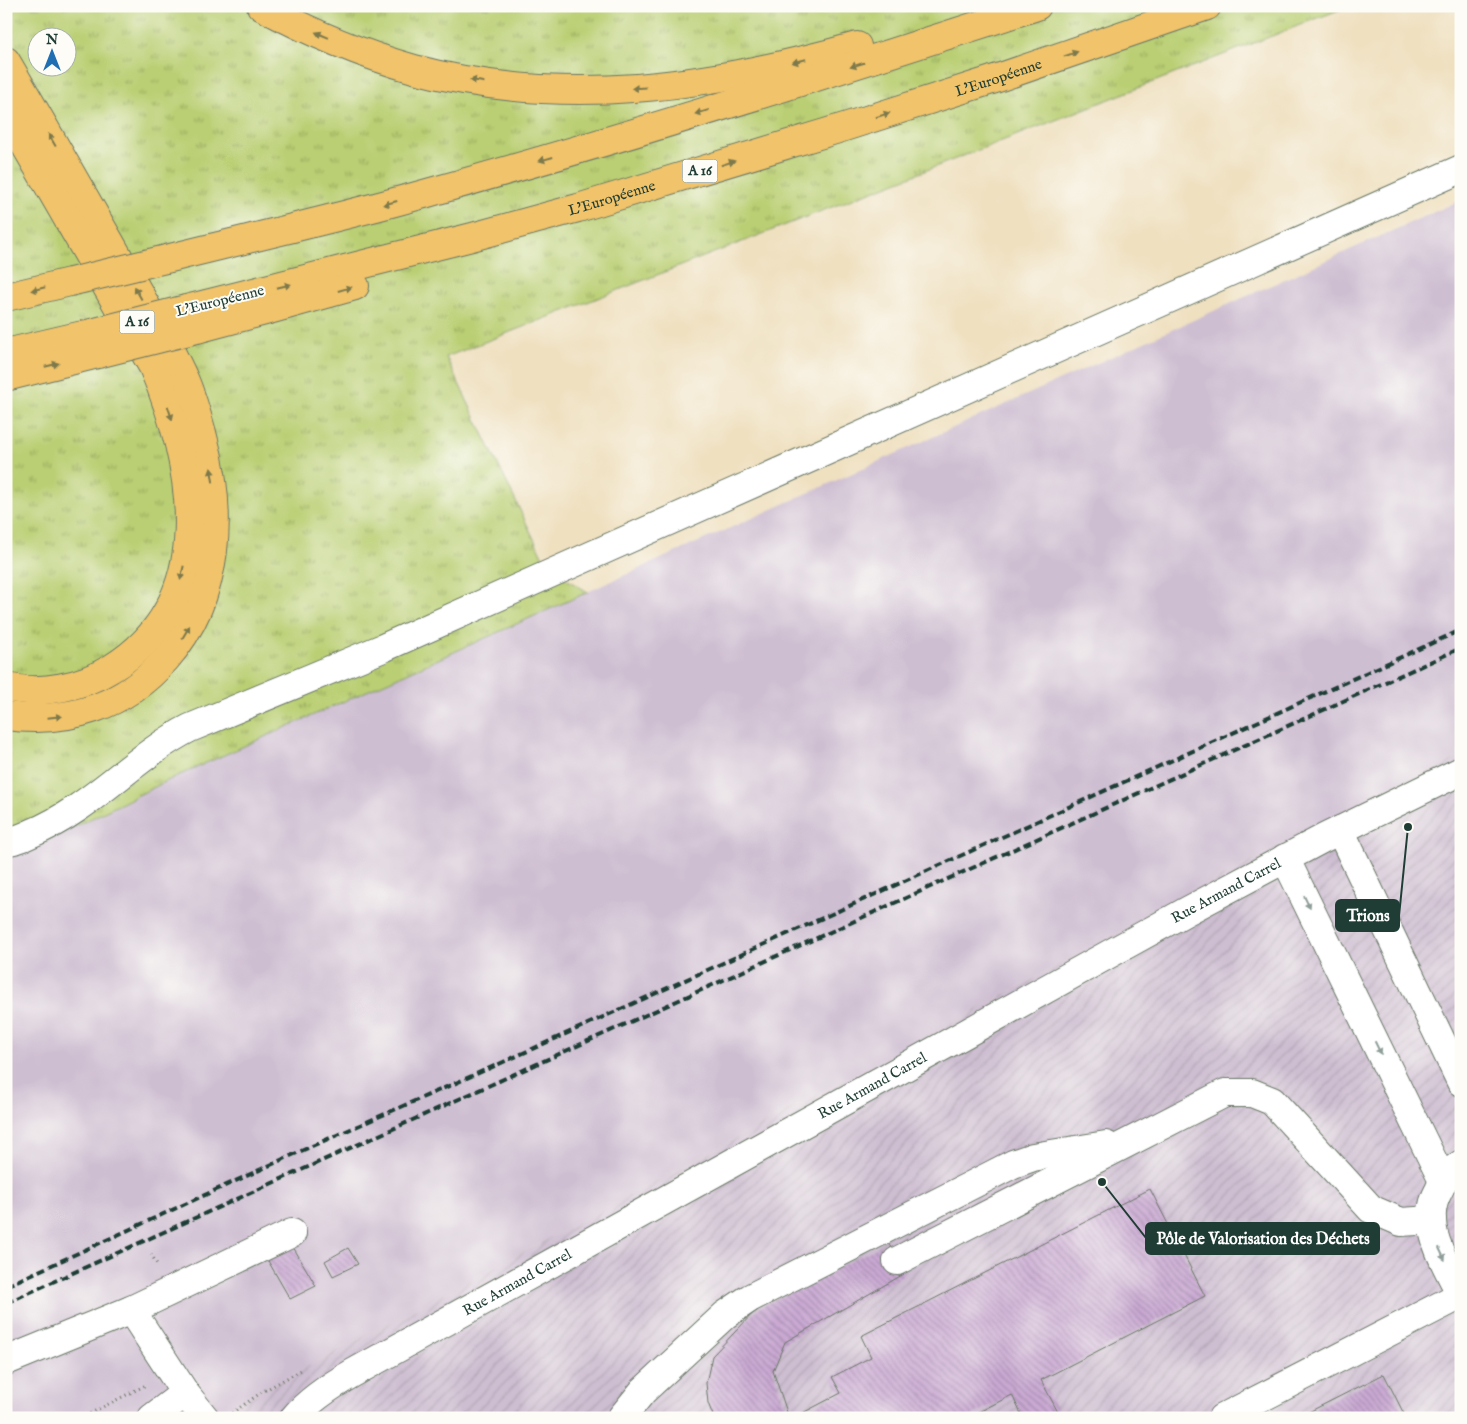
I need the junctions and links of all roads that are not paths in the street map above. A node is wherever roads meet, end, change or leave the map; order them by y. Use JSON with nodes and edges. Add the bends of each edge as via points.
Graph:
{"nodes":[{"id":1,"x":261,"y":6,"type":"edge"},
{"id":2,"x":1016,"y":6,"type":"edge"},
{"id":3,"x":1037,"y":6,"type":"edge"},
{"id":4,"x":1206,"y":6,"type":"edge"},
{"id":5,"x":6,"y":61,"type":"edge"},
{"id":6,"x":6,"y":112,"type":"edge"},
{"id":7,"x":1461,"y":169,"type":"edge"},
{"id":8,"x":6,"y":297,"type":"edge"},
{"id":9,"x":93,"y":344,"type":"junction"},
{"id":10,"x":6,"y":352,"type":"edge"},
{"id":11,"x":6,"y":377,"type":"edge"},
{"id":12,"x":6,"y":687,"type":"edge"},
{"id":13,"x":6,"y":716,"type":"edge"},
{"id":14,"x":1461,"y":771,"type":"edge"},
{"id":15,"x":1340,"y":830,"type":"junction"},
{"id":16,"x":6,"y":841,"type":"edge"},
{"id":17,"x":1285,"y":858,"type":"junction"},
{"id":18,"x":1461,"y":1082,"type":"edge"},
{"id":19,"x":1132,"y":1140,"type":"junction"},
{"id":20,"x":1452,"y":1173,"type":"edge"},
{"id":21,"x":1432,"y":1220,"type":"junction"},
{"id":22,"x":292,"y":1233,"type":"dead end"},
{"id":23,"x":897,"y":1261,"type":"dead end"},
{"id":24,"x":1461,"y":1295,"type":"edge"},
{"id":25,"x":131,"y":1310,"type":"junction"},
{"id":26,"x":6,"y":1361,"type":"edge"},
{"id":27,"x":178,"y":1382,"type":"junction"},
{"id":28,"x":152,"y":1418,"type":"edge"},
{"id":29,"x":205,"y":1418,"type":"edge"},
{"id":30,"x":294,"y":1418,"type":"edge"},
{"id":31,"x":621,"y":1418,"type":"edge"},
{"id":32,"x":1222,"y":1418,"type":"edge"}],
"edges":[{"from":2,"to":1,"type":"highway","one_way":true,"via":[[767,69],[660,87],[604,90],[536,88],[437,74],[372,55]]},
{"from":3,"to":8,"type":"highway","one_way":true,"bridge":true,"via":[[853,66],[430,192]]},
{"from":9,"to":4,"type":"highway","name":"L'Européenne","number":"A 16","one_way":true,"bridge":true,"via":[[191,319],[679,178],[992,80]]},
{"from":13,"to":5,"type":"highway","one_way":true,"via":[[57,717],[92,710],[122,696],[154,672],[179,644],[198,608],[213,552],[216,514],[209,461],[185,382]]},
{"from":6,"to":12,"type":"highway","one_way":true,"via":[[153,368],[178,438],[190,514],[179,586],[162,621],[137,651],[106,672],[72,685],[53,689]]},
{"from":7,"to":16,"type":"street","via":[[392,644],[190,728],[161,745],[63,818],[34,833]]},
{"from":9,"to":10,"type":"highway","name":"L'Européenne","number":"A 16"},
{"from":11,"to":9,"type":"highway","one_way":true},
{"from":14,"to":15,"type":"street","name":"Rue Armand Carrel"},
{"from":15,"to":17,"type":"street","name":"Rue Armand Carrel"},
{"from":15,"to":18,"type":"street"},
{"from":17,"to":20,"type":"street","one_way":true},
{"from":17,"to":30,"type":"street","name":"Rue Armand Carrel","via":[[346,1377],[310,1402]]},
{"from":19,"to":21,"type":"street","via":[[1225,1093],[1252,1093],[1272,1101],[1371,1209],[1401,1222]]},
{"from":19,"to":23,"type":"street"},
{"from":19,"to":31,"type":"street","via":[[1033,1157],[1013,1164],[750,1298],[726,1315],[650,1385]]},
{"from":20,"to":21,"type":"street","via":[[1434,1200]]},
{"from":21,"to":24,"type":"street","one_way":true,"via":[[1435,1240]]},
{"from":22,"to":25,"type":"street"},
{"from":24,"to":32,"type":"street"},
{"from":25,"to":26,"type":"street"},
{"from":25,"to":27,"type":"street"},
{"from":27,"to":28,"type":"street"},
{"from":27,"to":29,"type":"street"}]}
